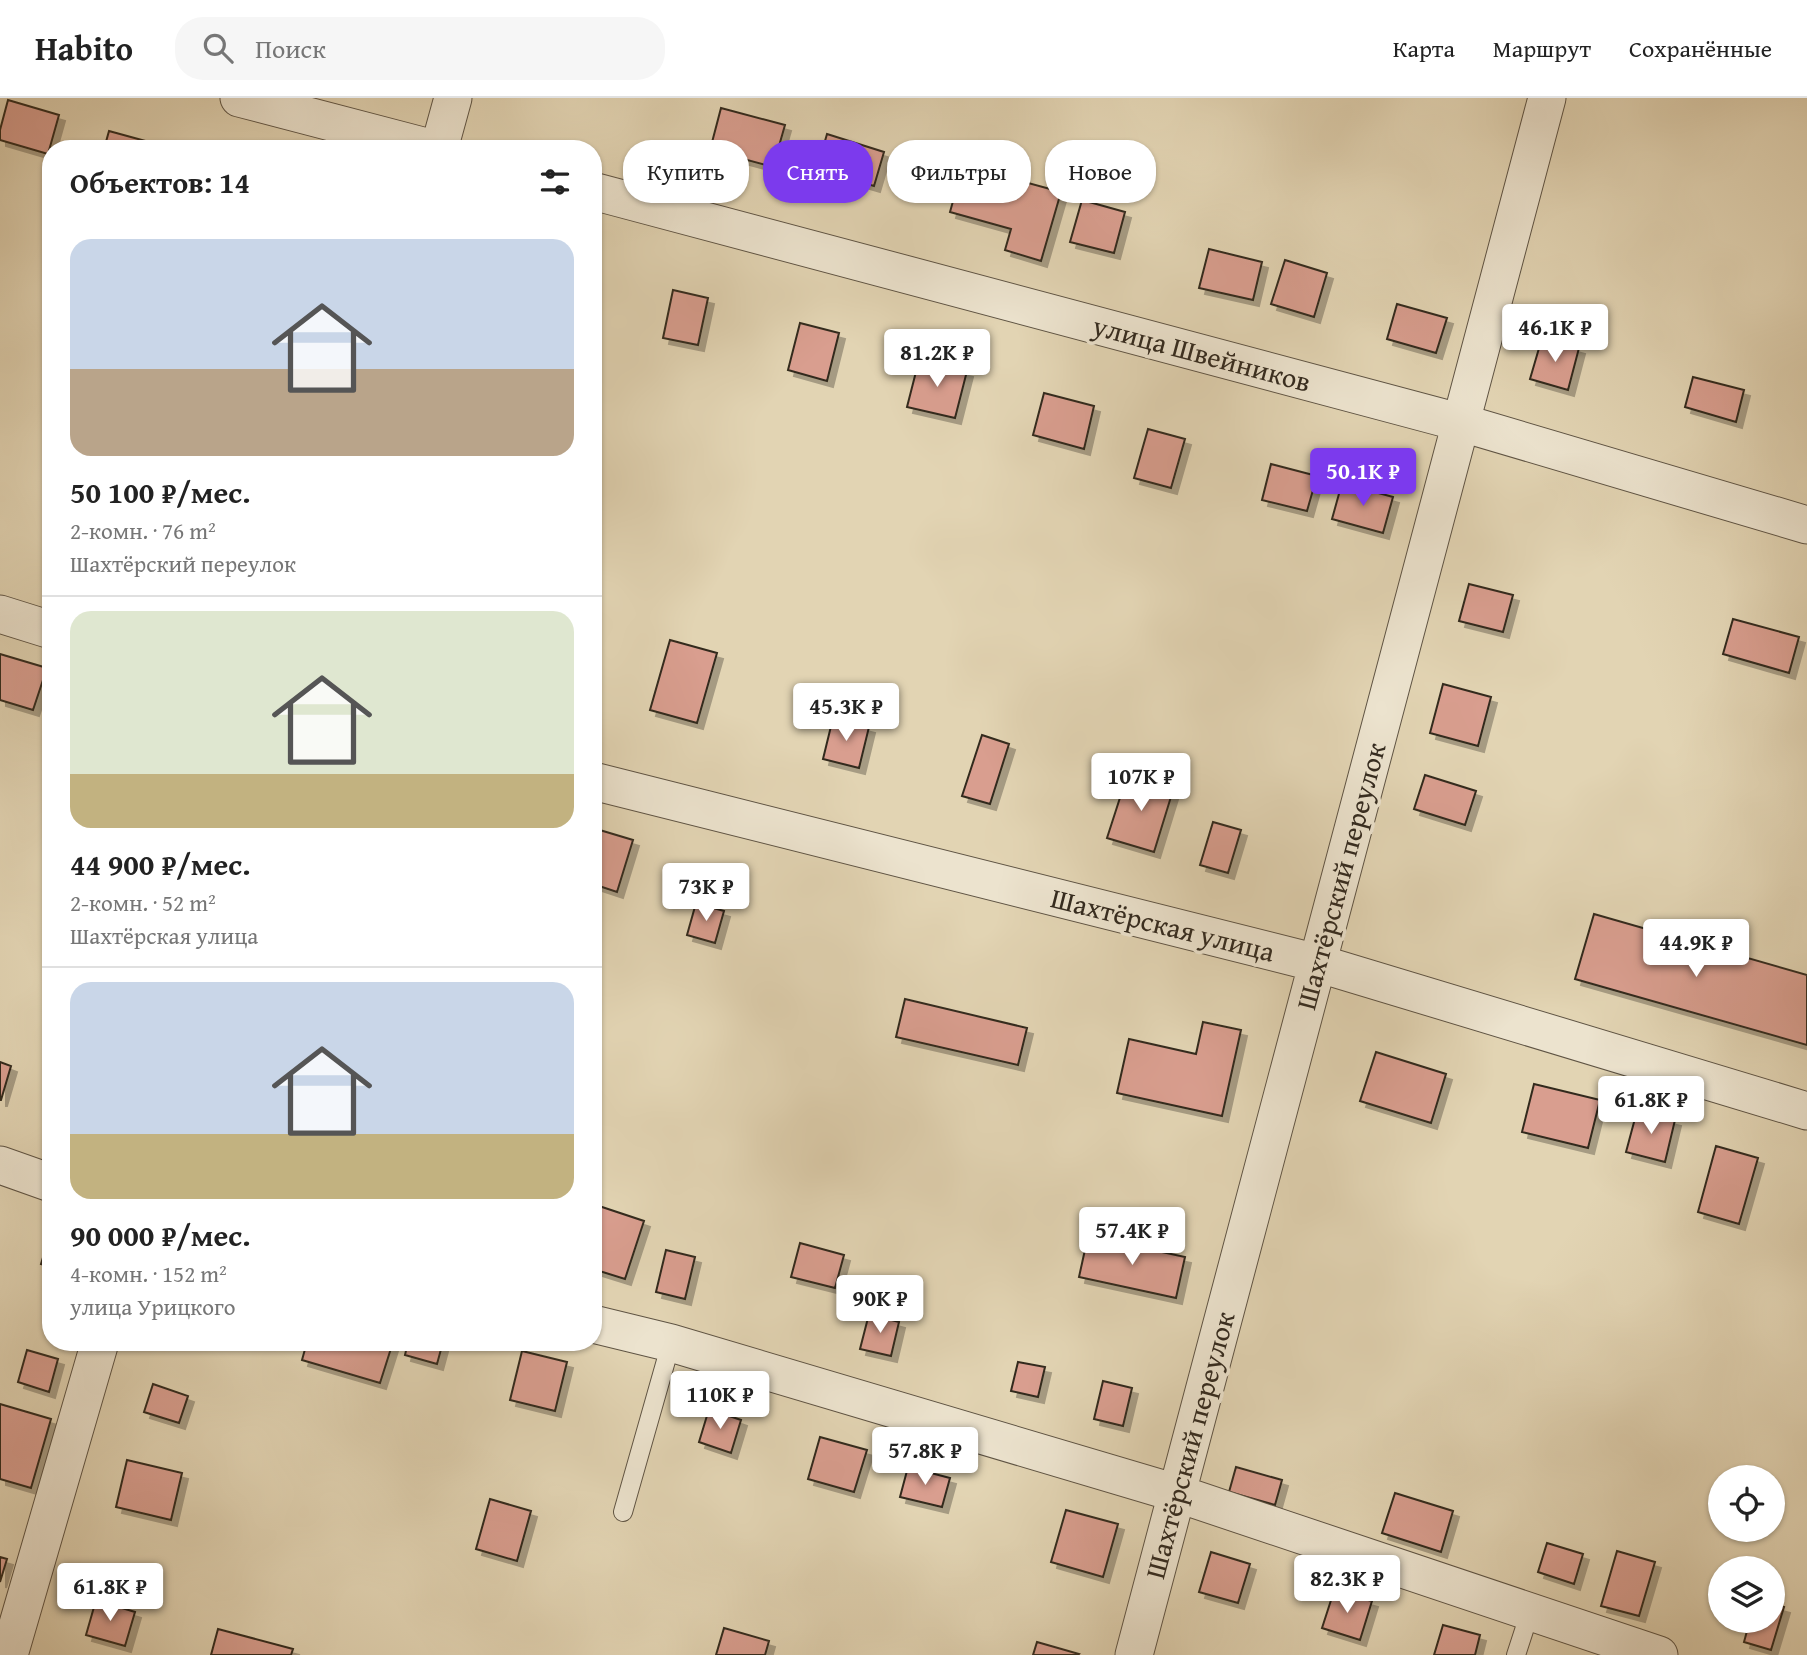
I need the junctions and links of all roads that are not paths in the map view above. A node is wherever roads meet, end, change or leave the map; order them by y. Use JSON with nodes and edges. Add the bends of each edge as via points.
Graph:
{"nodes":[{"id":1,"x":240,"y":98,"type":"edge"},
{"id":2,"x":453,"y":98,"type":"edge"},
{"id":3,"x":1547,"y":98,"type":"edge"},
{"id":4,"x":401,"y":140,"type":"edge"},
{"id":5,"x":439,"y":140,"type":"edge"},
{"id":6,"x":602,"y":193,"type":"edge"},
{"id":7,"x":1460,"y":422,"type":"junction"},
{"id":8,"x":1807,"y":525,"type":"edge"},
{"id":9,"x":0,"y":614,"type":"edge"},
{"id":10,"x":42,"y":627,"type":"edge"},
{"id":11,"x":602,"y":783,"type":"edge"},
{"id":12,"x":1317,"y":963,"type":"junction"},
{"id":13,"x":1807,"y":1111,"type":"edge"},
{"id":14,"x":0,"y":1165,"type":"edge"},
{"id":15,"x":42,"y":1181,"type":"edge"},
{"id":16,"x":602,"y":1326,"type":"edge"},
{"id":17,"x":671,"y":1343,"type":"junction"},
{"id":18,"x":97,"y":1351,"type":"edge"},
{"id":19,"x":1176,"y":1493,"type":"junction"},
{"id":20,"x":622,"y":1512,"type":"dead end"},
{"id":21,"x":1530,"y":1612,"type":"junction"},
{"id":22,"x":9,"y":1655,"type":"edge"},
{"id":23,"x":1134,"y":1655,"type":"edge"},
{"id":24,"x":1516,"y":1655,"type":"edge"},
{"id":25,"x":1659,"y":1655,"type":"edge"}],
"edges":[{"from":1,"to":4,"type":"street"},
{"from":2,"to":5,"type":"street"},
{"from":3,"to":7,"type":"street","name":"Шахтёрский переулок"},
{"from":6,"to":7,"type":"street","name":"улица Швейников"},
{"from":7,"to":8,"type":"street","name":"улица Швейников"},
{"from":7,"to":12,"type":"street","name":"Шахтёрский переулок"},
{"from":9,"to":10,"type":"street"},
{"from":11,"to":12,"type":"street","name":"Шахтёрская улица"},
{"from":12,"to":13,"type":"street","name":"Шахтёрская улица"},
{"from":12,"to":19,"type":"street","name":"Шахтёрский переулок"},
{"from":14,"to":15,"type":"street"},
{"from":16,"to":17,"type":"street"},
{"from":17,"to":19,"type":"street"},
{"from":17,"to":20,"type":"lane"},
{"from":18,"to":22,"type":"street"},
{"from":19,"to":21,"type":"street"},
{"from":19,"to":23,"type":"street","name":"Шахтёрский переулок"},
{"from":21,"to":24,"type":"lane"},
{"from":21,"to":25,"type":"street"}]}
